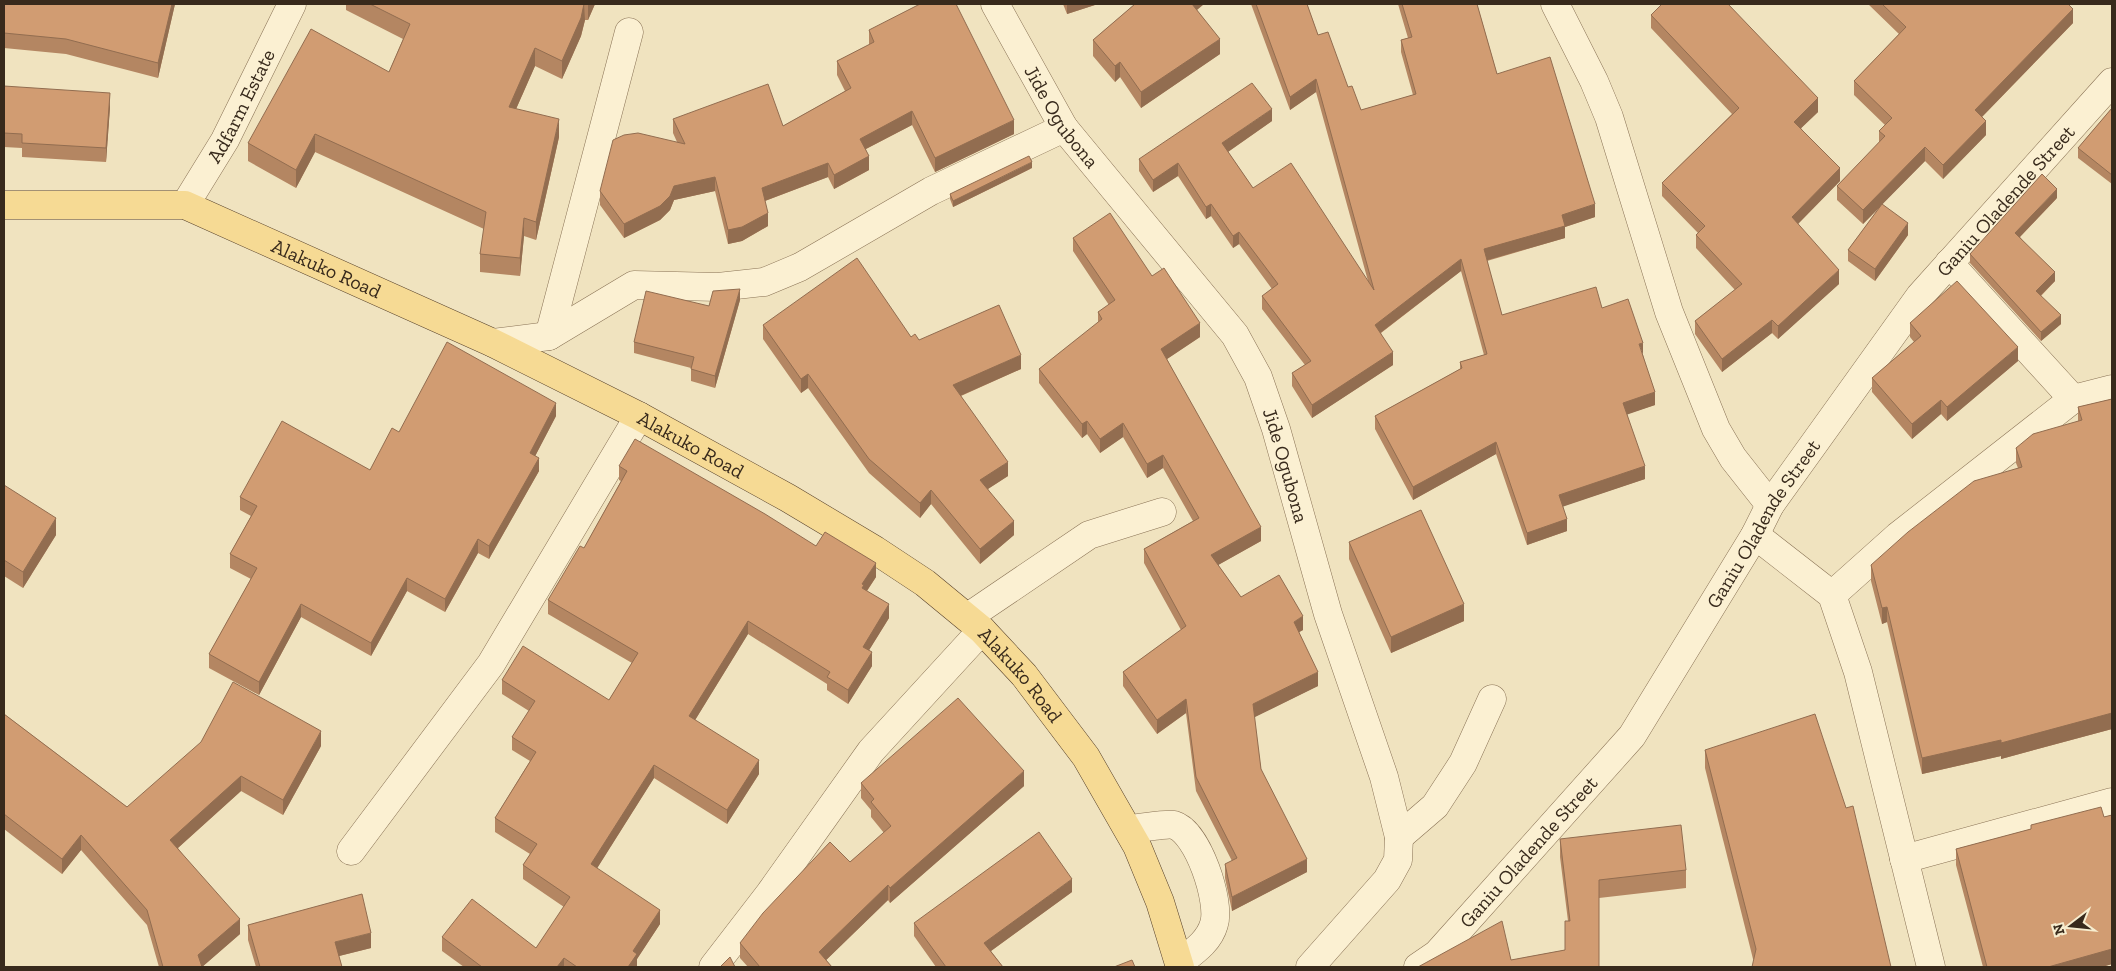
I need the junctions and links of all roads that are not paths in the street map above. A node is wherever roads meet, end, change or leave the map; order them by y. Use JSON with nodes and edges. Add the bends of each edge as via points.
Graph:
{"nodes":[{"id":1,"x":292,"y":4,"type":"edge"},
{"id":2,"x":995,"y":4,"type":"edge"},
{"id":3,"x":1555,"y":4,"type":"edge"},
{"id":4,"x":629,"y":32,"type":"dead end"},
{"id":5,"x":2112,"y":82,"type":"edge"},
{"id":6,"x":1064,"y":128,"type":"junction"},
{"id":7,"x":4,"y":205,"type":"edge"},
{"id":8,"x":185,"y":205,"type":"junction"},
{"id":9,"x":1949,"y":263,"type":"junction"},
{"id":10,"x":549,"y":336,"type":"junction"},
{"id":11,"x":494,"y":343,"type":"junction"},
{"id":12,"x":2112,"y":389,"type":"edge"},
{"id":13,"x":2073,"y":399,"type":"junction"},
{"id":14,"x":639,"y":416,"type":"junction"},
{"id":15,"x":1770,"y":505,"type":"junction"},
{"id":16,"x":1162,"y":512,"type":"dead end"},
{"id":17,"x":1755,"y":535,"type":"junction"},
{"id":18,"x":1832,"y":595,"type":"junction"},
{"id":19,"x":975,"y":624,"type":"junction"},
{"id":20,"x":1492,"y":699,"type":"dead end"},
{"id":21,"x":2112,"y":802,"type":"edge"},
{"id":22,"x":1128,"y":830,"type":"junction"},
{"id":23,"x":1398,"y":836,"type":"junction"},
{"id":24,"x":351,"y":851,"type":"dead end"},
{"id":25,"x":1904,"y":859,"type":"junction"},
{"id":26,"x":1180,"y":965,"type":"edge"},
{"id":27,"x":713,"y":967,"type":"edge"},
{"id":28,"x":1310,"y":967,"type":"edge"},
{"id":29,"x":1418,"y":967,"type":"edge"},
{"id":30,"x":1931,"y":967,"type":"edge"}],
"edges":[{"from":1,"to":8,"type":"street","name":"Adfarm Estate","via":[[225,140]]},
{"from":2,"to":6,"type":"street","name":"Jide Ogubona"},
{"from":3,"to":15,"type":"street","via":[[1609,117],[1669,312],[1716,429],[1733,458]]},
{"from":4,"to":10,"type":"street"},
{"from":5,"to":9,"type":"street","name":"Ganiu Oladende Street"},
{"from":6,"to":10,"type":"street","via":[[931,191],[800,267],[764,282],[718,287],[634,285]]},
{"from":6,"to":23,"type":"street","name":"Jide Ogubona","via":[[1235,335],[1258,377],[1328,614],[1384,777]]},
{"from":7,"to":8,"type":"main road","name":"Alakuko Road"},
{"from":8,"to":11,"type":"main road","name":"Alakuko Road"},
{"from":9,"to":13,"type":"street"},
{"from":9,"to":15,"type":"street","name":"Ganiu Oladende Street","via":[[1920,296]]},
{"from":10,"to":11,"type":"street"},
{"from":11,"to":14,"type":"main road","name":"Alakuko Road"},
{"from":12,"to":13,"type":"street"},
{"from":13,"to":18,"type":"street","via":[[1898,536]]},
{"from":14,"to":19,"type":"main road","name":"Alakuko Road","via":[[875,550]]},
{"from":14,"to":24,"type":"street","via":[[491,664]]},
{"from":15,"to":17,"type":"street","name":"Ganiu Oladende Street"},
{"from":16,"to":19,"type":"street","via":[[1089,535]]},
{"from":17,"to":18,"type":"street"},
{"from":17,"to":29,"type":"street","name":"Ganiu Oladende Street","via":[[1632,736],[1437,954]]},
{"from":18,"to":25,"type":"street","via":[[1858,672]]},
{"from":19,"to":22,"type":"main road","name":"Alakuko Road","via":[[1024,675],[1086,757]]},
{"from":19,"to":27,"type":"street","via":[[871,751]]},
{"from":20,"to":23,"type":"street","via":[[1463,763],[1435,806]]},
{"from":21,"to":25,"type":"street"},
{"from":22,"to":26,"type":"main road","name":"Alakuko Road","via":[[1160,902]]},
{"from":22,"to":26,"type":"street","via":[[1174,825],[1189,834],[1205,865],[1214,902],[1215,923],[1207,940]]},
{"from":23,"to":28,"type":"street","name":"Jide Ogubona","via":[[1398,860],[1388,880]]},
{"from":25,"to":30,"type":"street"}]}
